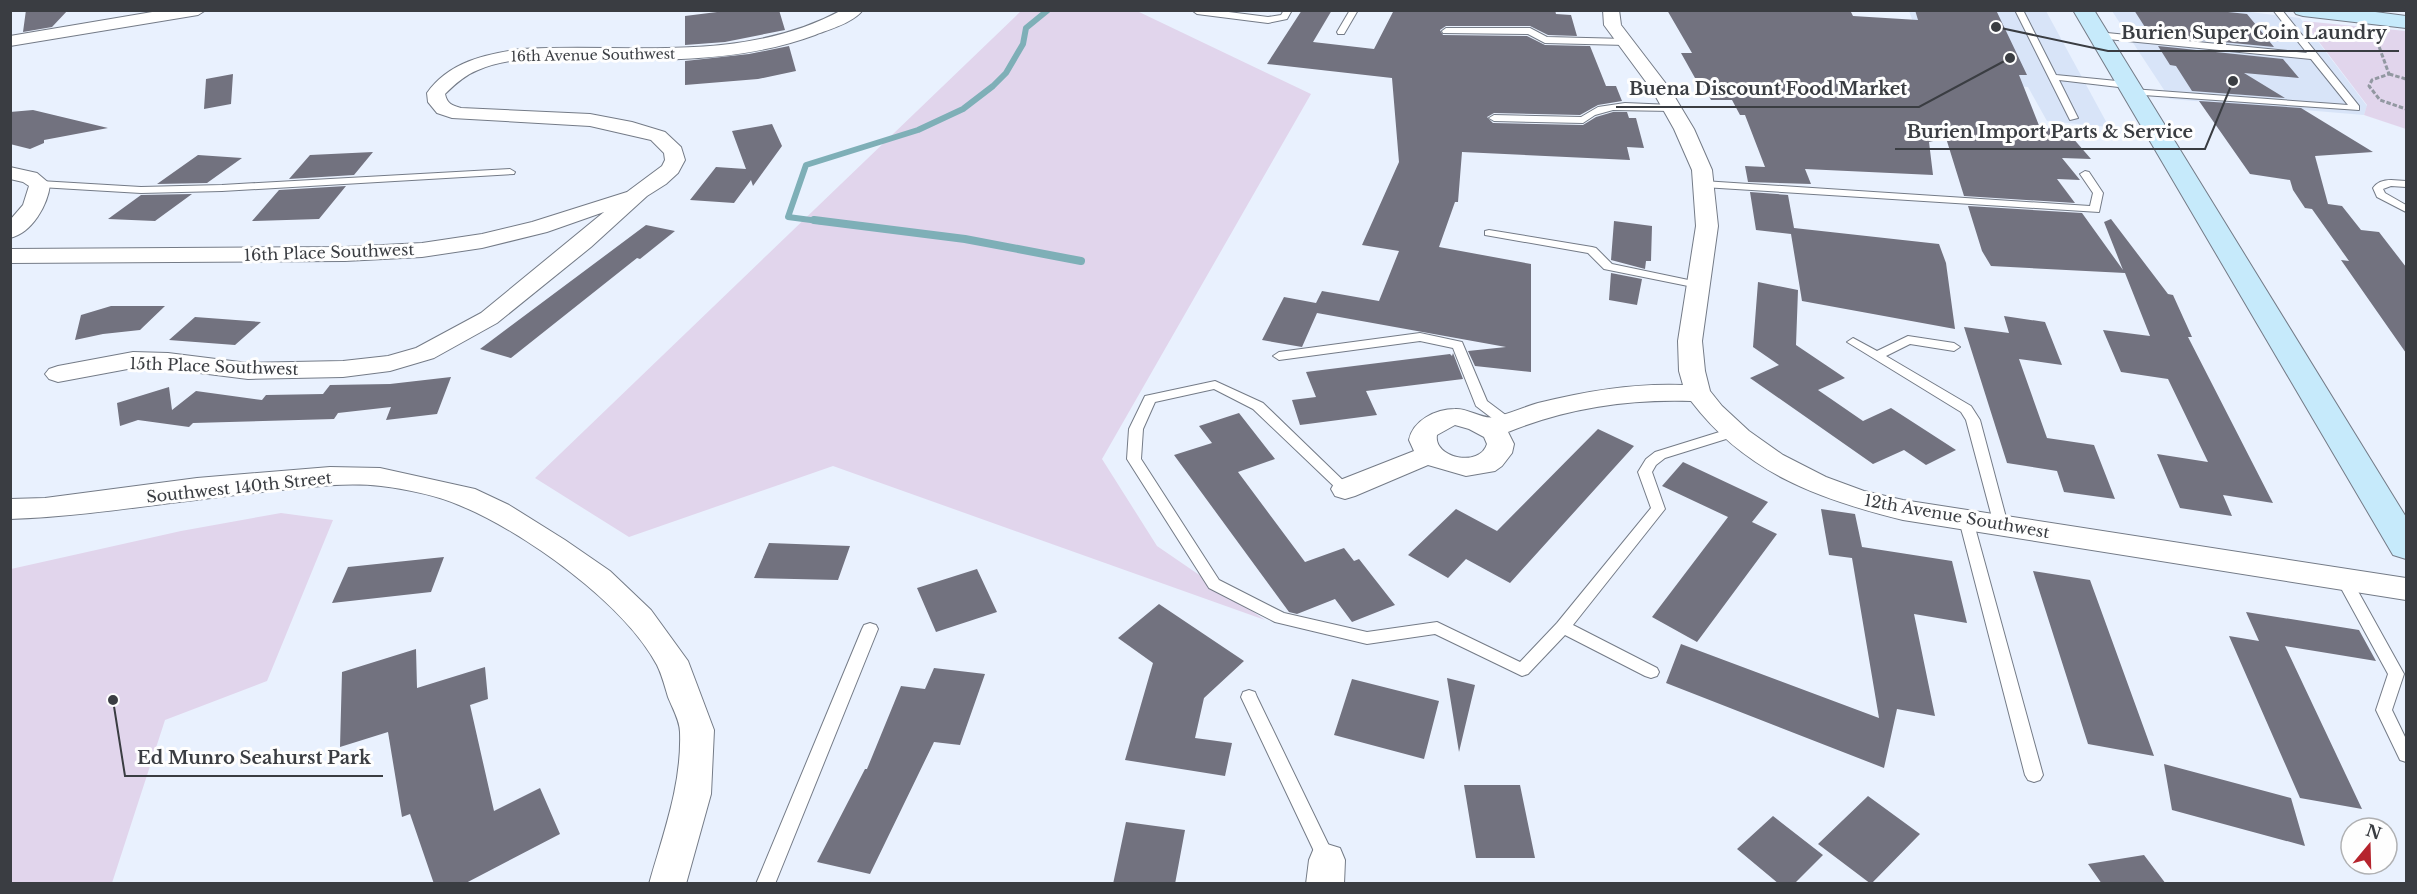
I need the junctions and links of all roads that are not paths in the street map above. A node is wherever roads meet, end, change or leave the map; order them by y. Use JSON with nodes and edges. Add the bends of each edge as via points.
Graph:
{"nodes":[{"id":1,"x":198,"y":10,"type":"edge"},
{"id":2,"x":855,"y":10,"type":"edge"},
{"id":3,"x":1288,"y":10,"type":"edge"},
{"id":4,"x":1354,"y":10,"type":"edge"},
{"id":5,"x":1611,"y":10,"type":"edge"},
{"id":6,"x":2019,"y":10,"type":"edge"},
{"id":7,"x":2083,"y":10,"type":"edge"},
{"id":8,"x":2277,"y":10,"type":"edge"},
{"id":9,"x":2303,"y":10,"type":"edge"},
{"id":10,"x":1197,"y":11,"type":"edge"},
{"id":11,"x":2348,"y":13,"type":"edge"},
{"id":12,"x":2406,"y":22,"type":"edge"},
{"id":13,"x":1446,"y":31,"type":"dead end"},
{"id":14,"x":1341,"y":32,"type":"dead end"},
{"id":15,"x":2097,"y":35,"type":"junction"},
{"id":16,"x":10,"y":41,"type":"edge"},
{"id":17,"x":1626,"y":42,"type":"junction"},
{"id":18,"x":2313,"y":56,"type":"junction"},
{"id":19,"x":2054,"y":77,"type":"junction"},
{"id":20,"x":2130,"y":88,"type":"junction"},
{"id":21,"x":1672,"y":108,"type":"junction"},
{"id":22,"x":1494,"y":118,"type":"dead end"},
{"id":23,"x":2073,"y":118,"type":"dead end"},
{"id":24,"x":510,"y":172,"type":"dead end"},
{"id":25,"x":10,"y":173,"type":"edge"},
{"id":26,"x":2085,"y":174,"type":"dead end"},
{"id":27,"x":40,"y":184,"type":"junction"},
{"id":28,"x":1703,"y":184,"type":"junction"},
{"id":29,"x":2406,"y":184,"type":"edge"},
{"id":30,"x":640,"y":192,"type":"junction"},
{"id":31,"x":2406,"y":209,"type":"edge"},
{"id":32,"x":10,"y":232,"type":"edge"},
{"id":33,"x":1489,"y":233,"type":"dead end"},
{"id":34,"x":10,"y":256,"type":"edge"},
{"id":35,"x":1698,"y":285,"type":"junction"},
{"id":36,"x":1853,"y":342,"type":"dead end"},
{"id":37,"x":1954,"y":347,"type":"dead end"},
{"id":38,"x":1279,"y":356,"type":"dead end"},
{"id":39,"x":1877,"y":356,"type":"junction"},
{"id":40,"x":58,"y":374,"type":"dead end"},
{"id":41,"x":1698,"y":393,"type":"junction"},
{"id":42,"x":1498,"y":425,"type":"junction"},
{"id":43,"x":1734,"y":432,"type":"junction"},
{"id":44,"x":1431,"y":454,"type":"junction"},
{"id":45,"x":1345,"y":489,"type":"joint"},
{"id":46,"x":10,"y":509,"type":"edge"},
{"id":47,"x":2398,"y":518,"type":"edge"},
{"id":48,"x":1966,"y":520,"type":"junction"},
{"id":49,"x":2001,"y":525,"type":"junction"},
{"id":50,"x":2406,"y":546,"type":"edge"},
{"id":51,"x":2344,"y":579,"type":"junction"},
{"id":52,"x":2406,"y":589,"type":"edge"},
{"id":53,"x":1563,"y":627,"type":"junction"},
{"id":54,"x":870,"y":629,"type":"dead end"},
{"id":55,"x":1651,"y":672,"type":"dead end"},
{"id":56,"x":1249,"y":697,"type":"dead end"},
{"id":57,"x":2406,"y":755,"type":"edge"},
{"id":58,"x":2034,"y":775,"type":"dead end"},
{"id":59,"x":1326,"y":872,"type":"edge"},
{"id":60,"x":667,"y":884,"type":"edge"},
{"id":61,"x":765,"y":884,"type":"edge"}],
"edges":[{"from":1,"to":16,"type":"street"},
{"from":2,"to":30,"type":"street","name":"16th Avenue Southwest","via":[[790,38],[717,51],[498,58],[450,77],[436,93],[437,102],[444,109],[459,114],[590,120],[658,136],[674,151],[675,160],[659,180]]},
{"from":3,"to":10,"type":"lane","via":[[1284,17],[1268,20]]},
{"from":4,"to":14,"type":"lane"},
{"from":5,"to":17,"type":"street","name":"12th Avenue Southwest","via":[[1613,25]]},
{"from":6,"to":19,"type":"lane"},
{"from":7,"to":15,"type":"main road"},
{"from":8,"to":18,"type":"lane"},
{"from":9,"to":11,"type":"main road"},
{"from":11,"to":12,"type":"main road"},
{"from":13,"to":17,"type":"lane","via":[[1530,31],[1545,40]]},
{"from":15,"to":18,"type":"lane"},
{"from":15,"to":20,"type":"main road"},
{"from":17,"to":21,"type":"street","name":"12th Avenue Southwest"},
{"from":18,"to":20,"type":"lane","via":[[2356,108]]},
{"from":19,"to":20,"type":"lane"},
{"from":19,"to":23,"type":"lane"},
{"from":20,"to":47,"type":"main road"},
{"from":21,"to":22,"type":"lane","via":[[1611,107],[1589,113],[1583,120]]},
{"from":21,"to":28,"type":"street","name":"12th Avenue Southwest","via":[[1702,170]]},
{"from":24,"to":27,"type":"lane","via":[[222,188],[141,190]]},
{"from":25,"to":27,"type":"street","via":[[30,177]]},
{"from":26,"to":28,"type":"lane","via":[[2098,193],[2095,210]]},
{"from":27,"to":32,"type":"street","via":[[39,199]]},
{"from":28,"to":35,"type":"street","name":"12th Avenue Southwest","via":[[1707,226]]},
{"from":29,"to":31,"type":"lane","via":[[2381,184],[2378,188],[2381,195]]},
{"from":30,"to":34,"type":"street","name":"16th Place Southwest","via":[[539,227],[482,241],[422,249],[345,254]]},
{"from":30,"to":40,"type":"street","name":"15th Place Southwest","via":[[489,318],[425,352],[390,363],[343,369],[248,371],[133,360]]},
{"from":33,"to":35,"type":"lane","via":[[1592,250],[1608,267]]},
{"from":35,"to":41,"type":"street","name":"12th Avenue Southwest","via":[[1690,341]]},
{"from":36,"to":39,"type":"lane"},
{"from":37,"to":39,"type":"lane","via":[[1908,340]]},
{"from":38,"to":42,"type":"lane","via":[[1420,337],[1458,345],[1481,404]]},
{"from":39,"to":49,"type":"lane","via":[[1966,409],[1973,420]]},
{"from":41,"to":42,"type":"street","via":[[1661,391],[1598,396]]},
{"from":41,"to":43,"type":"street","name":"12th Avenue Southwest"},
{"from":42,"to":44,"type":"street","via":[[1498,453],[1480,465],[1454,465]]},
{"from":42,"to":44,"type":"street","via":[[1443,419],[1426,430],[1423,438]]},
{"from":43,"to":48,"type":"street","name":"12th Avenue Southwest","via":[[1773,461],[1816,484],[1903,510]]},
{"from":43,"to":53,"type":"lane","via":[[1660,455],[1650,462],[1645,472],[1658,509]]},
{"from":44,"to":45,"type":"street"},
{"from":45,"to":53,"type":"lane","via":[[1258,406],[1215,386],[1150,399],[1137,429],[1134,459],[1214,584],[1280,618],[1367,638],[1437,628],[1522,670]]},
{"from":46,"to":60,"type":"street","name":"Southwest 140th Street","via":[[330,476],[380,477],[416,484],[465,496],[499,512],[599,579],[640,618],[672,661],[697,730],[693,794]]},
{"from":47,"to":50,"type":"main road"},
{"from":48,"to":49,"type":"street","name":"12th Avenue Southwest"},
{"from":48,"to":58,"type":"lane"},
{"from":49,"to":51,"type":"street","name":"12th Avenue Southwest"},
{"from":51,"to":52,"type":"street","name":"12th Avenue Southwest"},
{"from":51,"to":57,"type":"lane","via":[[2396,674],[2384,710]]},
{"from":53,"to":55,"type":"lane"},
{"from":54,"to":61,"type":"lane"},
{"from":56,"to":59,"type":"lane"}]}
